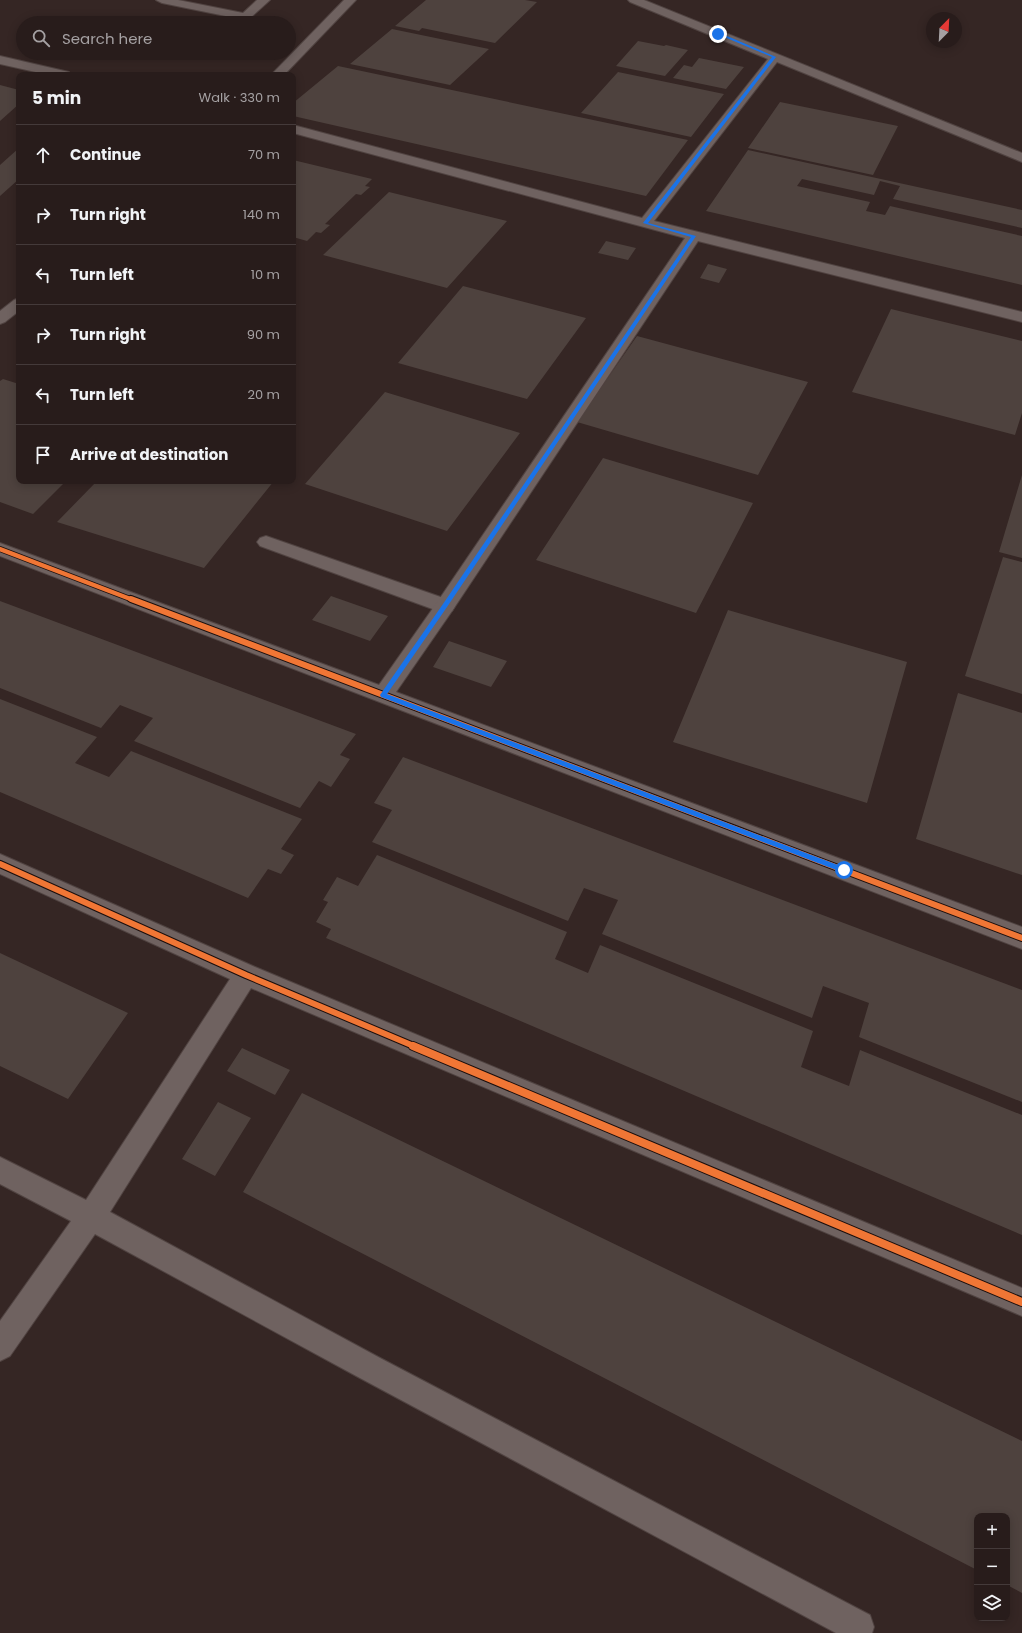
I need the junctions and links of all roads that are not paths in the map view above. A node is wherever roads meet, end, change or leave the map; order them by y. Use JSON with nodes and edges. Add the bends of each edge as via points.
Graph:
{"nodes":[{"id":1,"x":162,"y":0,"type":"edge"},
{"id":2,"x":264,"y":0,"type":"edge"},
{"id":3,"x":350,"y":0,"type":"edge"},
{"id":4,"x":634,"y":0,"type":"edge"},
{"id":5,"x":240,"y":16,"type":"edge"},
{"id":6,"x":246,"y":16,"type":"edge"},
{"id":7,"x":296,"y":55,"type":"edge"},
{"id":8,"x":774,"y":57,"type":"junction"},
{"id":9,"x":0,"y":60,"type":"edge"},
{"id":10,"x":292,"y":60,"type":"edge"},
{"id":11,"x":52,"y":72,"type":"edge"},
{"id":12,"x":280,"y":72,"type":"edge"},
{"id":13,"x":296,"y":130,"type":"edge"},
{"id":14,"x":1022,"y":158,"type":"edge"},
{"id":15,"x":645,"y":223,"type":"junction"},
{"id":16,"x":694,"y":236,"type":"junction"},
{"id":17,"x":16,"y":306,"type":"edge"},
{"id":18,"x":1022,"y":317,"type":"edge"},
{"id":19,"x":0,"y":319,"type":"edge"},
{"id":20,"x":266,"y":542,"type":"dead end"},
{"id":21,"x":0,"y":549,"type":"edge"},
{"id":22,"x":445,"y":606,"type":"junction"},
{"id":23,"x":383,"y":695,"type":"junction"},
{"id":24,"x":0,"y":864,"type":"edge"},
{"id":25,"x":1022,"y":938,"type":"edge"},
{"id":26,"x":246,"y":975,"type":"junction"},
{"id":27,"x":0,"y":1170,"type":"edge"},
{"id":28,"x":91,"y":1217,"type":"junction"},
{"id":29,"x":1022,"y":1302,"type":"edge"},
{"id":30,"x":0,"y":1346,"type":"edge"},
{"id":31,"x":858,"y":1627,"type":"dead end"}],
"edges":[{"from":1,"to":5,"type":"street"},
{"from":2,"to":6,"type":"street"},
{"from":3,"to":7,"type":"street"},
{"from":4,"to":8,"type":"street"},
{"from":8,"to":14,"type":"street"},
{"from":8,"to":15,"type":"street"},
{"from":9,"to":11,"type":"street"},
{"from":10,"to":12,"type":"street"},
{"from":13,"to":15,"type":"street"},
{"from":15,"to":16,"type":"street"},
{"from":16,"to":18,"type":"street"},
{"from":16,"to":22,"type":"street"},
{"from":17,"to":19,"type":"street"},
{"from":20,"to":22,"type":"street"},
{"from":21,"to":23,"type":"street"},
{"from":22,"to":23,"type":"street"},
{"from":23,"to":25,"type":"street"},
{"from":24,"to":26,"type":"street"},
{"from":26,"to":28,"type":"street"},
{"from":26,"to":29,"type":"street"},
{"from":27,"to":28,"type":"street"},
{"from":28,"to":30,"type":"street"},
{"from":28,"to":31,"type":"street"}]}
